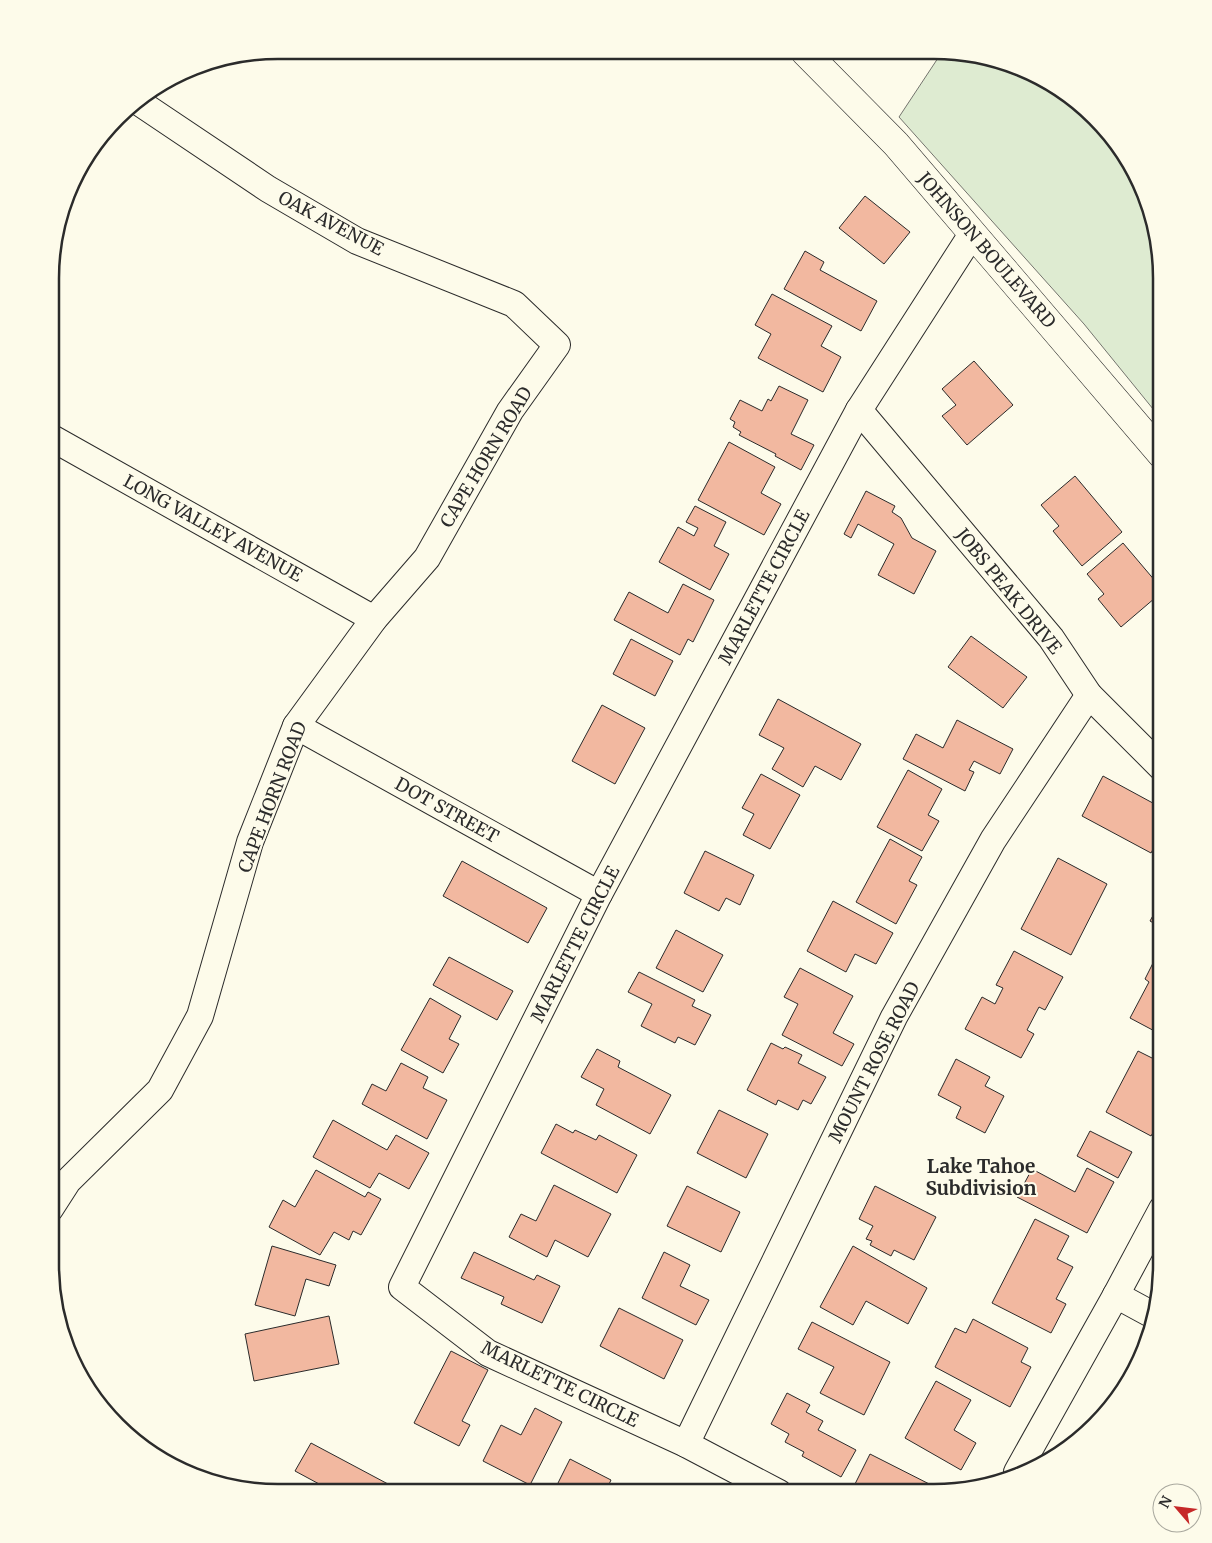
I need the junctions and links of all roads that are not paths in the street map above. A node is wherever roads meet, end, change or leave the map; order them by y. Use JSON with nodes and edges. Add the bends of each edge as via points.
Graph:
{"nodes":[{"id":1,"x":811,"y":59,"type":"edge"},
{"id":2,"x":142,"y":105,"type":"edge"},
{"id":3,"x":972,"y":234,"type":"junction"},
{"id":4,"x":557,"y":345,"type":"joint"},
{"id":5,"x":859,"y":410,"type":"junction"},
{"id":6,"x":59,"y":442,"type":"edge"},
{"id":7,"x":1153,"y":445,"type":"edge"},
{"id":8,"x":374,"y":619,"type":"junction"},
{"id":9,"x":1089,"y":695,"type":"junction"},
{"id":10,"x":296,"y":726,"type":"junction"},
{"id":11,"x":1153,"y":759,"type":"edge"},
{"id":12,"x":599,"y":894,"type":"junction"},
{"id":13,"x":59,"y":1194,"type":"edge"},
{"id":14,"x":1153,"y":1226,"type":"edge"},
{"id":15,"x":1116,"y":1295,"type":"junction"},
{"id":16,"x":1148,"y":1312,"type":"edge"},
{"id":17,"x":686,"y":1444,"type":"junction"},
{"id":18,"x":1021,"y":1467,"type":"edge"},
{"id":19,"x":764,"y":1484,"type":"edge"}],
"edges":[{"from":1,"to":3,"type":"street","name":"JOHNSON BOULEVARD","via":[[896,144]]},
{"from":2,"to":4,"type":"street","name":"OAK AVENUE","via":[[268,189],[357,241],[514,304]]},
{"from":3,"to":5,"type":"street","name":"MARLETTE CIRCLE"},
{"from":3,"to":7,"type":"street","name":"JOHNSON BOULEVARD"},
{"from":4,"to":8,"type":"street","name":"CAPE HORN ROAD","via":[[510,411],[427,558]]},
{"from":5,"to":9,"type":"street","name":"JOBS PEAK DRIVE","via":[[1051,638]]},
{"from":5,"to":12,"type":"street","name":"MARLETTE CIRCLE"},
{"from":6,"to":8,"type":"street","name":"LONG VALLEY AVENUE"},
{"from":8,"to":10,"type":"street","name":"CAPE HORN ROAD"},
{"from":9,"to":11,"type":"street","name":"JOBS PEAK DRIVE"},
{"from":9,"to":17,"type":"street","name":"MOUNT ROSE ROAD","via":[[992,840],[894,1017]]},
{"from":10,"to":12,"type":"street","name":"DOT STREET"},
{"from":10,"to":13,"type":"street","name":"CAPE HORN ROAD","via":[[250,842],[200,1016],[160,1090],[68,1181]]},
{"from":12,"to":17,"type":"street","name":"MARLETTE CIRCLE","via":[[402,1287],[488,1353]]},
{"from":14,"to":15,"type":"street"},
{"from":15,"to":16,"type":"street"},
{"from":15,"to":18,"type":"street"},
{"from":17,"to":19,"type":"street","name":"MARLETTE CIRCLE"}]}
